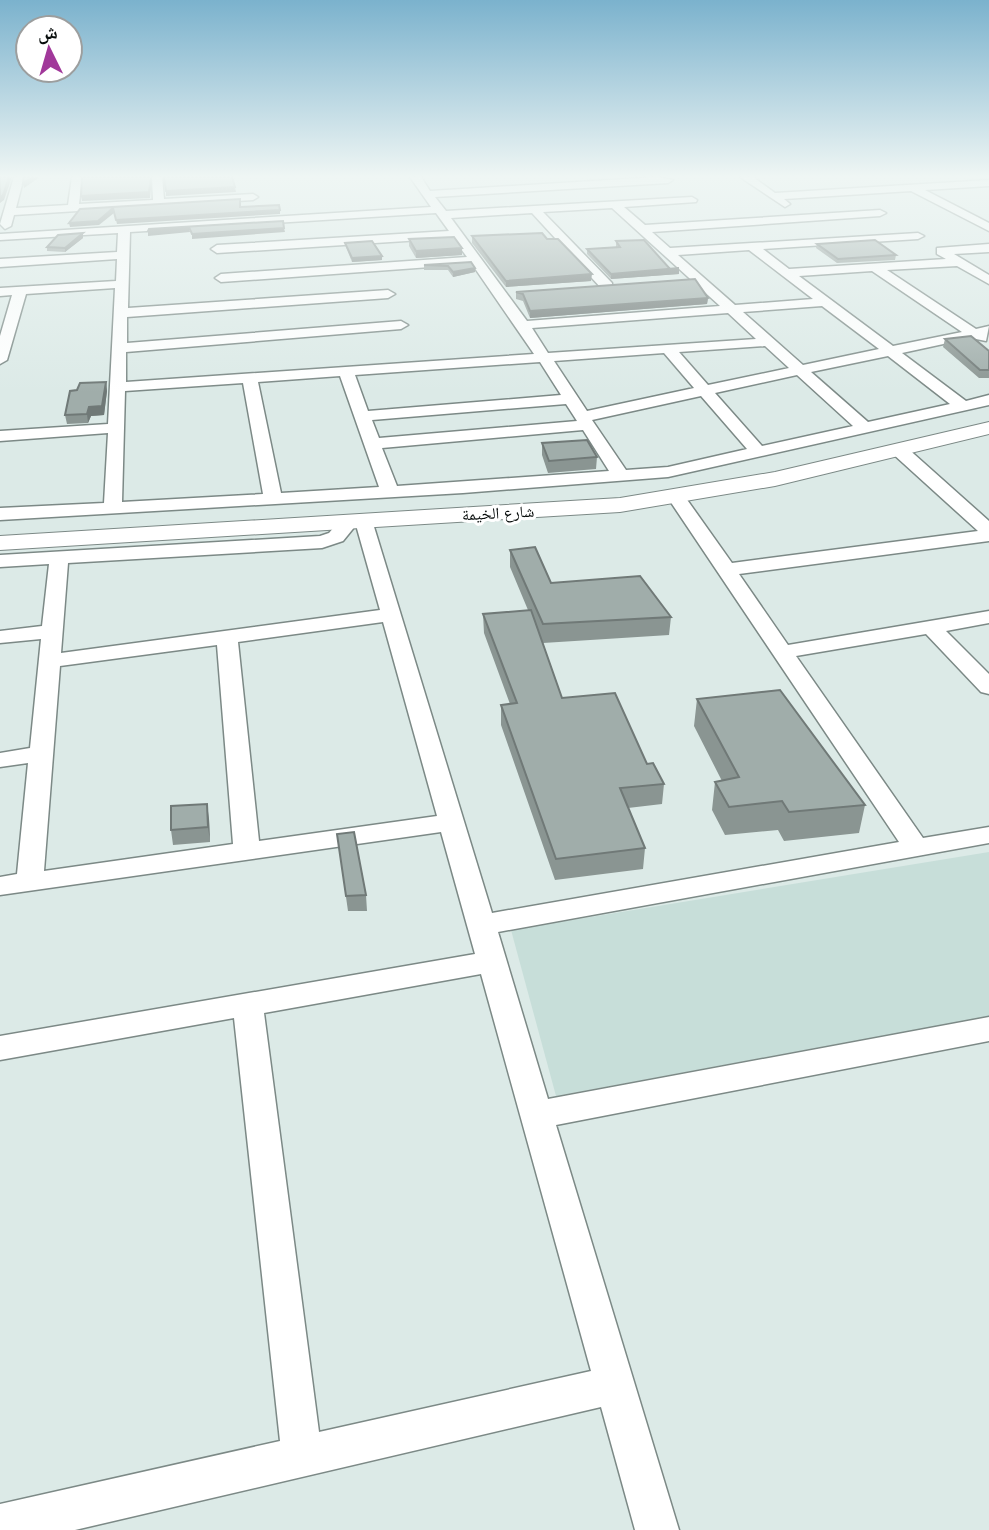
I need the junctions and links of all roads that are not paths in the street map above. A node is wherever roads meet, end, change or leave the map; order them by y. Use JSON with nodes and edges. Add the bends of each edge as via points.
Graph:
{"nodes":[{"id":1,"x":123,"y":248,"type":"edge"},
{"id":2,"x":218,"y":248,"type":"edge"},
{"id":3,"x":342,"y":248,"type":"edge"},
{"id":4,"x":467,"y":248,"type":"edge"},
{"id":5,"x":571,"y":248,"type":"edge"},
{"id":6,"x":663,"y":248,"type":"edge"},
{"id":7,"x":710,"y":248,"type":"edge"},
{"id":8,"x":754,"y":248,"type":"edge"},
{"id":9,"x":937,"y":248,"type":"edge"},
{"id":10,"x":983,"y":248,"type":"edge"},
{"id":11,"x":666,"y":251,"type":"junction"},
{"id":12,"x":941,"y":251,"type":"junction"},
{"id":13,"x":123,"y":255,"type":"junction"},
{"id":14,"x":475,"y":260,"type":"junction"},
{"id":15,"x":958,"y":262,"type":"junction"},
{"id":16,"x":0,"y":263,"type":"edge"},
{"id":17,"x":219,"y":264,"type":"junction"},
{"id":18,"x":377,"y":267,"type":"junction"},
{"id":19,"x":874,"y":267,"type":"junction"},
{"id":20,"x":784,"y":273,"type":"junction"},
{"id":21,"x":989,"y":280,"type":"edge"},
{"id":22,"x":122,"y":284,"type":"junction"},
{"id":23,"x":606,"y":286,"type":"edge"},
{"id":24,"x":20,"y":291,"type":"junction"},
{"id":25,"x":0,"y":292,"type":"edge"},
{"id":26,"x":823,"y":302,"type":"junction"},
{"id":27,"x":225,"y":305,"type":"junction"},
{"id":28,"x":732,"y":309,"type":"junction"},
{"id":29,"x":120,"y":313,"type":"junction"},
{"id":30,"x":396,"y":314,"type":"junction"},
{"id":31,"x":523,"y":325,"type":"junction"},
{"id":32,"x":981,"y":331,"type":"edge"},
{"id":33,"x":768,"y":342,"type":"junction"},
{"id":34,"x":989,"y":343,"type":"edge"},
{"id":35,"x":120,"y":348,"type":"junction"},
{"id":36,"x":669,"y":350,"type":"junction"},
{"id":37,"x":891,"y":353,"type":"junction"},
{"id":38,"x":543,"y":359,"type":"junction"},
{"id":39,"x":0,"y":360,"type":"edge"},
{"id":40,"x":345,"y":369,"type":"junction"},
{"id":41,"x":801,"y":372,"type":"junction"},
{"id":42,"x":249,"y":377,"type":"junction"},
{"id":43,"x":118,"y":387,"type":"junction"},
{"id":44,"x":709,"y":392,"type":"junction"},
{"id":45,"x":570,"y":399,"type":"junction"},
{"id":46,"x":989,"y":400,"type":"edge"},
{"id":47,"x":963,"y":406,"type":"junction"},
{"id":48,"x":989,"y":415,"type":"edge"},
{"id":49,"x":362,"y":416,"type":"junction"},
{"id":50,"x":584,"y":421,"type":"junction"},
{"id":51,"x":117,"y":428,"type":"junction"},
{"id":52,"x":989,"y":428,"type":"edge"},
{"id":53,"x":866,"y":429,"type":"junction"},
{"id":54,"x":0,"y":436,"type":"edge"},
{"id":55,"x":373,"y":444,"type":"junction"},
{"id":56,"x":899,"y":450,"type":"junction"},
{"id":57,"x":759,"y":453,"type":"junction"},
{"id":58,"x":621,"y":476,"type":"junction"},
{"id":59,"x":390,"y":492,"type":"junction"},
{"id":60,"x":465,"y":494,"type":"junction"},
{"id":61,"x":273,"y":498,"type":"junction"},
{"id":62,"x":677,"y":498,"type":"junction"},
{"id":63,"x":113,"y":507,"type":"junction"},
{"id":64,"x":0,"y":513,"type":"edge"},
{"id":65,"x":299,"y":517,"type":"junction"},
{"id":66,"x":357,"y":521,"type":"junction"},
{"id":67,"x":154,"y":525,"type":"junction"},
{"id":68,"x":0,"y":526,"type":"edge"},
{"id":69,"x":989,"y":533,"type":"edge"},
{"id":70,"x":0,"y":542,"type":"edge"},
{"id":71,"x":59,"y":558,"type":"junction"},
{"id":72,"x":0,"y":561,"type":"edge"},
{"id":73,"x":727,"y":570,"type":"junction"},
{"id":74,"x":392,"y":615,"type":"junction"},
{"id":75,"x":989,"y":617,"type":"edge"},
{"id":76,"x":931,"y":626,"type":"junction"},
{"id":77,"x":52,"y":631,"type":"junction"},
{"id":78,"x":0,"y":637,"type":"edge"},
{"id":79,"x":227,"y":637,"type":"junction"},
{"id":80,"x":784,"y":652,"type":"junction"},
{"id":81,"x":50,"y":661,"type":"junction"},
{"id":82,"x":989,"y":687,"type":"edge"},
{"id":83,"x":42,"y":754,"type":"junction"},
{"id":84,"x":0,"y":760,"type":"edge"},
{"id":85,"x":451,"y":822,"type":"junction"},
{"id":86,"x":989,"y":835,"type":"edge"},
{"id":87,"x":916,"y":848,"type":"junction"},
{"id":88,"x":247,"y":850,"type":"junction"},
{"id":89,"x":30,"y":881,"type":"junction"},
{"id":90,"x":0,"y":886,"type":"edge"},
{"id":91,"x":482,"y":925,"type":"junction"},
{"id":92,"x":491,"y":962,"type":"junction"},
{"id":93,"x":248,"y":1005,"type":"junction"},
{"id":94,"x":989,"y":1029,"type":"edge"},
{"id":95,"x":0,"y":1048,"type":"edge"},
{"id":96,"x":536,"y":1115,"type":"junction"},
{"id":97,"x":615,"y":1385,"type":"junction"},
{"id":98,"x":302,"y":1458,"type":"junction"},
{"id":99,"x":0,"y":1526,"type":"edge"},
{"id":100,"x":657,"y":1530,"type":"edge"}],
"edges":[{"from":1,"to":13,"type":"street"},
{"from":2,"to":17,"type":"street"},
{"from":3,"to":17,"type":"street"},
{"from":4,"to":14,"type":"street"},
{"from":5,"to":23,"type":"street"},
{"from":6,"to":11,"type":"street"},
{"from":7,"to":11,"type":"street"},
{"from":8,"to":20,"type":"street"},
{"from":9,"to":12,"type":"street"},
{"from":10,"to":12,"type":"street"},
{"from":11,"to":28,"type":"street","via":[[691,280]]},
{"from":12,"to":15,"type":"street"},
{"from":13,"to":16,"type":"street"},
{"from":13,"to":22,"type":"street"},
{"from":14,"to":18,"type":"street"},
{"from":14,"to":31,"type":"street","via":[[507,294]]},
{"from":15,"to":19,"type":"street"},
{"from":15,"to":21,"type":"street"},
{"from":17,"to":18,"type":"street"},
{"from":17,"to":27,"type":"street"},
{"from":18,"to":30,"type":"street"},
{"from":19,"to":20,"type":"street"},
{"from":19,"to":32,"type":"street"},
{"from":20,"to":26,"type":"street"},
{"from":22,"to":24,"type":"street"},
{"from":22,"to":29,"type":"street"},
{"from":24,"to":25,"type":"street"},
{"from":24,"to":39,"type":"street"},
{"from":26,"to":28,"type":"street"},
{"from":26,"to":37,"type":"street"},
{"from":27,"to":29,"type":"street"},
{"from":27,"to":30,"type":"street"},
{"from":28,"to":31,"type":"street"},
{"from":28,"to":33,"type":"street"},
{"from":29,"to":35,"type":"street"},
{"from":30,"to":35,"type":"street"},
{"from":31,"to":38,"type":"street"},
{"from":32,"to":34,"type":"street"},
{"from":32,"to":37,"type":"street"},
{"from":33,"to":36,"type":"street"},
{"from":33,"to":41,"type":"street"},
{"from":35,"to":43,"type":"street"},
{"from":36,"to":38,"type":"street"},
{"from":36,"to":44,"type":"street"},
{"from":37,"to":41,"type":"street"},
{"from":37,"to":47,"type":"street"},
{"from":38,"to":40,"type":"street","via":[[415,360]]},
{"from":38,"to":45,"type":"street"},
{"from":40,"to":42,"type":"street"},
{"from":40,"to":49,"type":"street"},
{"from":41,"to":44,"type":"street"},
{"from":41,"to":53,"type":"street"},
{"from":42,"to":43,"type":"street"},
{"from":42,"to":61,"type":"street"},
{"from":43,"to":51,"type":"street"},
{"from":44,"to":50,"type":"street"},
{"from":44,"to":57,"type":"street"},
{"from":45,"to":49,"type":"street"},
{"from":45,"to":50,"type":"street"},
{"from":46,"to":47,"type":"street"},
{"from":47,"to":53,"type":"street"},
{"from":48,"to":60,"type":"street","name":"شارع الخيمة","via":[[707,479],[587,493]]},
{"from":49,"to":55,"type":"street"},
{"from":50,"to":55,"type":"street"},
{"from":50,"to":58,"type":"street"},
{"from":51,"to":54,"type":"street"},
{"from":51,"to":63,"type":"street"},
{"from":52,"to":56,"type":"street","name":"شارع الخيمة"},
{"from":53,"to":57,"type":"street"},
{"from":55,"to":59,"type":"street"},
{"from":56,"to":62,"type":"street","name":"شارع الخيمة"},
{"from":56,"to":69,"type":"street"},
{"from":57,"to":58,"type":"street","via":[[668,472]]},
{"from":58,"to":60,"type":"street"},
{"from":59,"to":60,"type":"street"},
{"from":59,"to":61,"type":"street"},
{"from":60,"to":65,"type":"street","name":"شارع الخيمة"},
{"from":61,"to":63,"type":"street"},
{"from":62,"to":66,"type":"street","name":"شارع الخيمة"},
{"from":62,"to":73,"type":"street"},
{"from":63,"to":64,"type":"street"},
{"from":65,"to":66,"type":"street","name":"شارع الخيمة"},
{"from":65,"to":67,"type":"street","name":"شارع الخيمة"},
{"from":66,"to":71,"type":"street","via":[[322,542]]},
{"from":66,"to":74,"type":"street"},
{"from":67,"to":68,"type":"street","name":"شارع الخيمة"},
{"from":67,"to":70,"type":"street","name":"شارع الخيمة"},
{"from":69,"to":73,"type":"street"},
{"from":71,"to":72,"type":"street"},
{"from":71,"to":77,"type":"street"},
{"from":73,"to":80,"type":"street"},
{"from":74,"to":79,"type":"street"},
{"from":74,"to":85,"type":"street"},
{"from":75,"to":76,"type":"street"},
{"from":76,"to":80,"type":"street"},
{"from":76,"to":82,"type":"street"},
{"from":77,"to":78,"type":"street"},
{"from":77,"to":81,"type":"street"},
{"from":79,"to":81,"type":"street"},
{"from":79,"to":88,"type":"street"},
{"from":80,"to":87,"type":"street"},
{"from":81,"to":83,"type":"street"},
{"from":83,"to":84,"type":"street"},
{"from":83,"to":89,"type":"street"},
{"from":85,"to":88,"type":"street"},
{"from":85,"to":91,"type":"street"},
{"from":86,"to":87,"type":"street"},
{"from":87,"to":91,"type":"street"},
{"from":88,"to":89,"type":"street"},
{"from":89,"to":90,"type":"street"},
{"from":91,"to":92,"type":"street"},
{"from":92,"to":93,"type":"street"},
{"from":92,"to":96,"type":"street"},
{"from":93,"to":95,"type":"street"},
{"from":93,"to":98,"type":"street"},
{"from":94,"to":96,"type":"street"},
{"from":96,"to":97,"type":"street"},
{"from":97,"to":98,"type":"street"},
{"from":97,"to":100,"type":"street"},
{"from":98,"to":99,"type":"street"}]}
